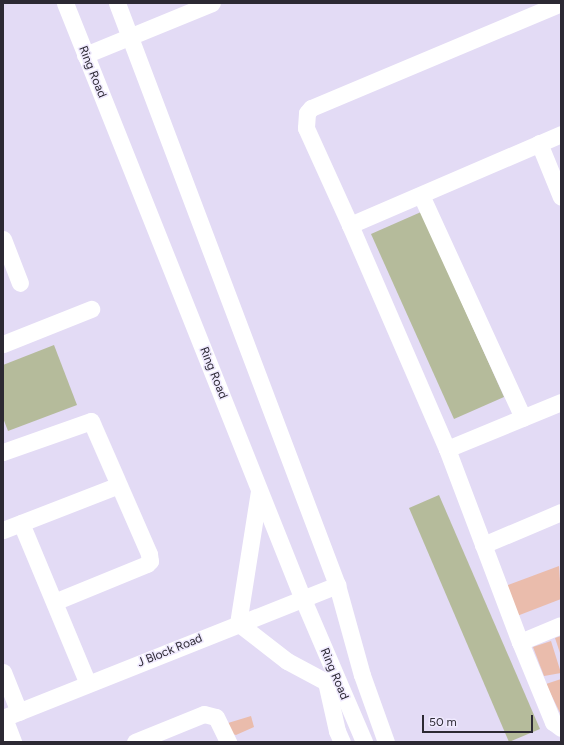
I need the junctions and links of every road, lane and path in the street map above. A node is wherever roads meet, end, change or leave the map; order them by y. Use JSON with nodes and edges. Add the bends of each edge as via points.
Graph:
{"nodes":[{"id":1,"x":65,"y":3,"type":"edge"},
{"id":2,"x":117,"y":3,"type":"edge"},
{"id":3,"x":212,"y":3,"type":"edge"},
{"id":4,"x":561,"y":3,"type":"edge"},
{"id":5,"x":130,"y":36,"type":"junction"},
{"id":6,"x":85,"y":55,"type":"junction"},
{"id":7,"x":561,"y":134,"type":"edge"},
{"id":8,"x":539,"y":143,"type":"junction"},
{"id":9,"x":421,"y":194,"type":"junction"},
{"id":10,"x":561,"y":197,"type":"edge"},
{"id":11,"x":350,"y":225,"type":"junction"},
{"id":12,"x":3,"y":239,"type":"edge"},
{"id":13,"x":20,"y":283,"type":"dead end"},
{"id":14,"x":91,"y":309,"type":"dead end"},
{"id":15,"x":3,"y":344,"type":"edge"},
{"id":16,"x":561,"y":402,"type":"edge"},
{"id":17,"x":523,"y":418,"type":"junction"},
{"id":18,"x":447,"y":449,"type":"junction"},
{"id":19,"x":3,"y":452,"type":"edge"},
{"id":20,"x":119,"y":485,"type":"junction"},
{"id":21,"x":259,"y":490,"type":"junction"},
{"id":22,"x":561,"y":512,"type":"edge"},
{"id":23,"x":21,"y":523,"type":"junction"},
{"id":24,"x":3,"y":530,"type":"edge"},
{"id":25,"x":483,"y":545,"type":"junction"},
{"id":26,"x":337,"y":585,"type":"junction"},
{"id":27,"x":302,"y":597,"type":"junction"},
{"id":28,"x":54,"y":602,"type":"junction"},
{"id":29,"x":238,"y":623,"type":"junction"},
{"id":30,"x":561,"y":625,"type":"edge"},
{"id":31,"x":520,"y":642,"type":"junction"},
{"id":32,"x":3,"y":672,"type":"edge"},
{"id":33,"x":362,"y":675,"type":"junction"},
{"id":34,"x":88,"y":684,"type":"junction"},
{"id":35,"x":333,"y":686,"type":"junction"},
{"id":36,"x":8,"y":716,"type":"edge"},
{"id":37,"x":561,"y":728,"type":"edge"},
{"id":38,"x":160,"y":737,"type":"edge"},
{"id":39,"x":13,"y":742,"type":"edge"},
{"id":40,"x":136,"y":742,"type":"edge"},
{"id":41,"x":228,"y":742,"type":"edge"},
{"id":42,"x":342,"y":742,"type":"edge"},
{"id":43,"x":364,"y":742,"type":"edge"},
{"id":44,"x":386,"y":742,"type":"edge"},
{"id":45,"x":398,"y":742,"type":"edge"}],
"edges":[{"from":1,"to":6,"type":"street","name":"Ring Road"},
{"from":2,"to":5,"type":"street","name":"Ring Road"},
{"from":3,"to":5,"type":"street"},
{"from":4,"to":11,"type":"street","via":[[311,108],[306,128]]},
{"from":5,"to":6,"type":"street"},
{"from":5,"to":26,"type":"street","name":"Ring Road"},
{"from":6,"to":21,"type":"street","name":"Ring Road"},
{"from":7,"to":8,"type":"street"},
{"from":8,"to":9,"type":"street"},
{"from":8,"to":10,"type":"street"},
{"from":9,"to":11,"type":"street"},
{"from":9,"to":17,"type":"street"},
{"from":11,"to":18,"type":"street"},
{"from":12,"to":13,"type":"street"},
{"from":14,"to":15,"type":"street"},
{"from":16,"to":17,"type":"street"},
{"from":17,"to":18,"type":"street"},
{"from":18,"to":25,"type":"street"},
{"from":19,"to":20,"type":"street","via":[[90,420]]},
{"from":20,"to":23,"type":"street"},
{"from":20,"to":28,"type":"street","via":[[150,561]]},
{"from":21,"to":27,"type":"street","name":"Ring Road"},
{"from":21,"to":29,"type":"street"},
{"from":22,"to":25,"type":"street"},
{"from":23,"to":24,"type":"street"},
{"from":23,"to":28,"type":"street"},
{"from":25,"to":31,"type":"street"},
{"from":26,"to":27,"type":"street","name":"J Block Road"},
{"from":26,"to":33,"type":"street","name":"Ring Road"},
{"from":27,"to":29,"type":"street","name":"J Block Road"},
{"from":27,"to":35,"type":"street","name":"Ring Road"},
{"from":28,"to":34,"type":"street"},
{"from":29,"to":34,"type":"street","name":"J Block Road"},
{"from":29,"to":35,"type":"street","via":[[287,661]]},
{"from":30,"to":31,"type":"street"},
{"from":31,"to":37,"type":"street","via":[[553,722]]},
{"from":32,"to":36,"type":"street"},
{"from":33,"to":44,"type":"street","name":"Ring Road"},
{"from":33,"to":45,"type":"street"},
{"from":34,"to":36,"type":"street","name":"J Block Road"},
{"from":35,"to":42,"type":"street","via":[[337,731]]},
{"from":35,"to":43,"type":"street","name":"Ring Road"},
{"from":36,"to":39,"type":"street"},
{"from":38,"to":40,"type":"street"},
{"from":38,"to":41,"type":"street","via":[[204,714],[211,714],[220,722]]}]}
